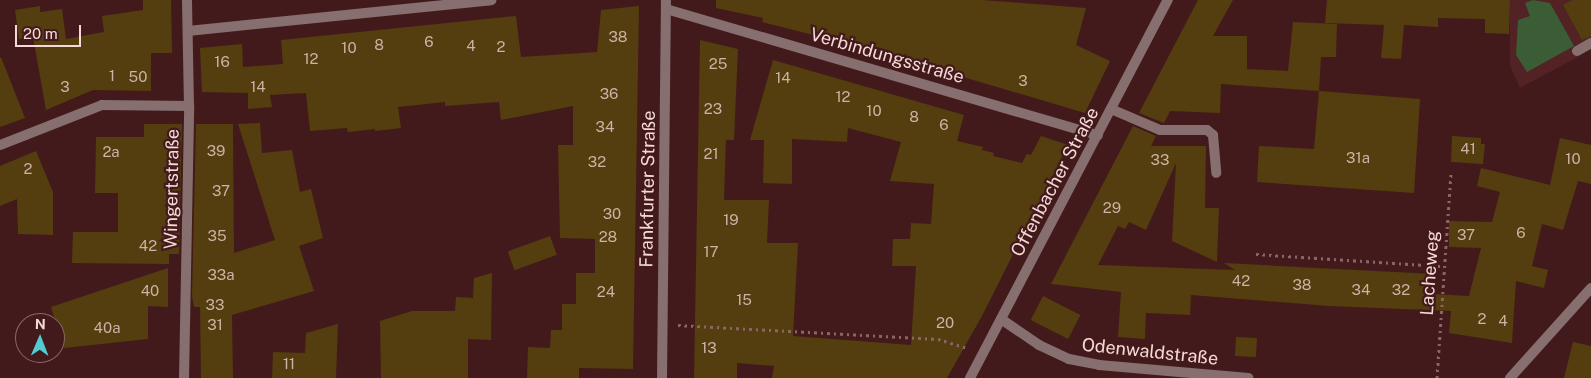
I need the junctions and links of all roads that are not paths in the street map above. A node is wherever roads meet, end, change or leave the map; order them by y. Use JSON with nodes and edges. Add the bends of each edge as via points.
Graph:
{"nodes":[{"id":1,"x":187,"y":0,"type":"edge"},
{"id":2,"x":491,"y":0,"type":"edge"},
{"id":3,"x":1168,"y":0,"type":"edge"},
{"id":4,"x":666,"y":4,"type":"edge"},
{"id":5,"x":188,"y":31,"type":"junction"},
{"id":6,"x":1591,"y":43,"type":"edge"},
{"id":7,"x":1577,"y":51,"type":"dead end"},
{"id":8,"x":190,"y":106,"type":"junction"},
{"id":9,"x":1111,"y":109,"type":"junction"},
{"id":10,"x":1098,"y":135,"type":"junction"},
{"id":11,"x":0,"y":145,"type":"edge"},
{"id":12,"x":1216,"y":173,"type":"dead end"},
{"id":13,"x":1591,"y":288,"type":"edge"},
{"id":14,"x":1001,"y":319,"type":"junction"},
{"id":15,"x":184,"y":378,"type":"edge"},
{"id":16,"x":662,"y":378,"type":"edge"},
{"id":17,"x":970,"y":378,"type":"edge"},
{"id":18,"x":1248,"y":378,"type":"edge"},
{"id":19,"x":1510,"y":378,"type":"edge"}],
"edges":[{"from":1,"to":5,"type":"street","name":"Wingertstraße"},
{"from":2,"to":5,"type":"street"},
{"from":3,"to":9,"type":"street","name":"Offenbacher Straße"},
{"from":4,"to":10,"type":"street","name":"Verbindungsstraße"},
{"from":4,"to":16,"type":"street","name":"Frankfurter Straße"},
{"from":5,"to":8,"type":"street","name":"Wingertstraße"},
{"from":6,"to":7,"type":"street"},
{"from":8,"to":11,"type":"street","via":[[102,105]]},
{"from":8,"to":15,"type":"street","name":"Wingertstraße"},
{"from":9,"to":10,"type":"street","name":"Offenbacher Straße"},
{"from":9,"to":12,"type":"street","via":[[1160,130],[1207,130],[1214,134]]},
{"from":10,"to":14,"type":"street","name":"Offenbacher Straße"},
{"from":13,"to":19,"type":"street"},
{"from":14,"to":17,"type":"street","name":"Offenbacher Straße"},
{"from":14,"to":18,"type":"street","name":"Odenwaldstraße","via":[[1039,345],[1069,359],[1099,365]]}]}
